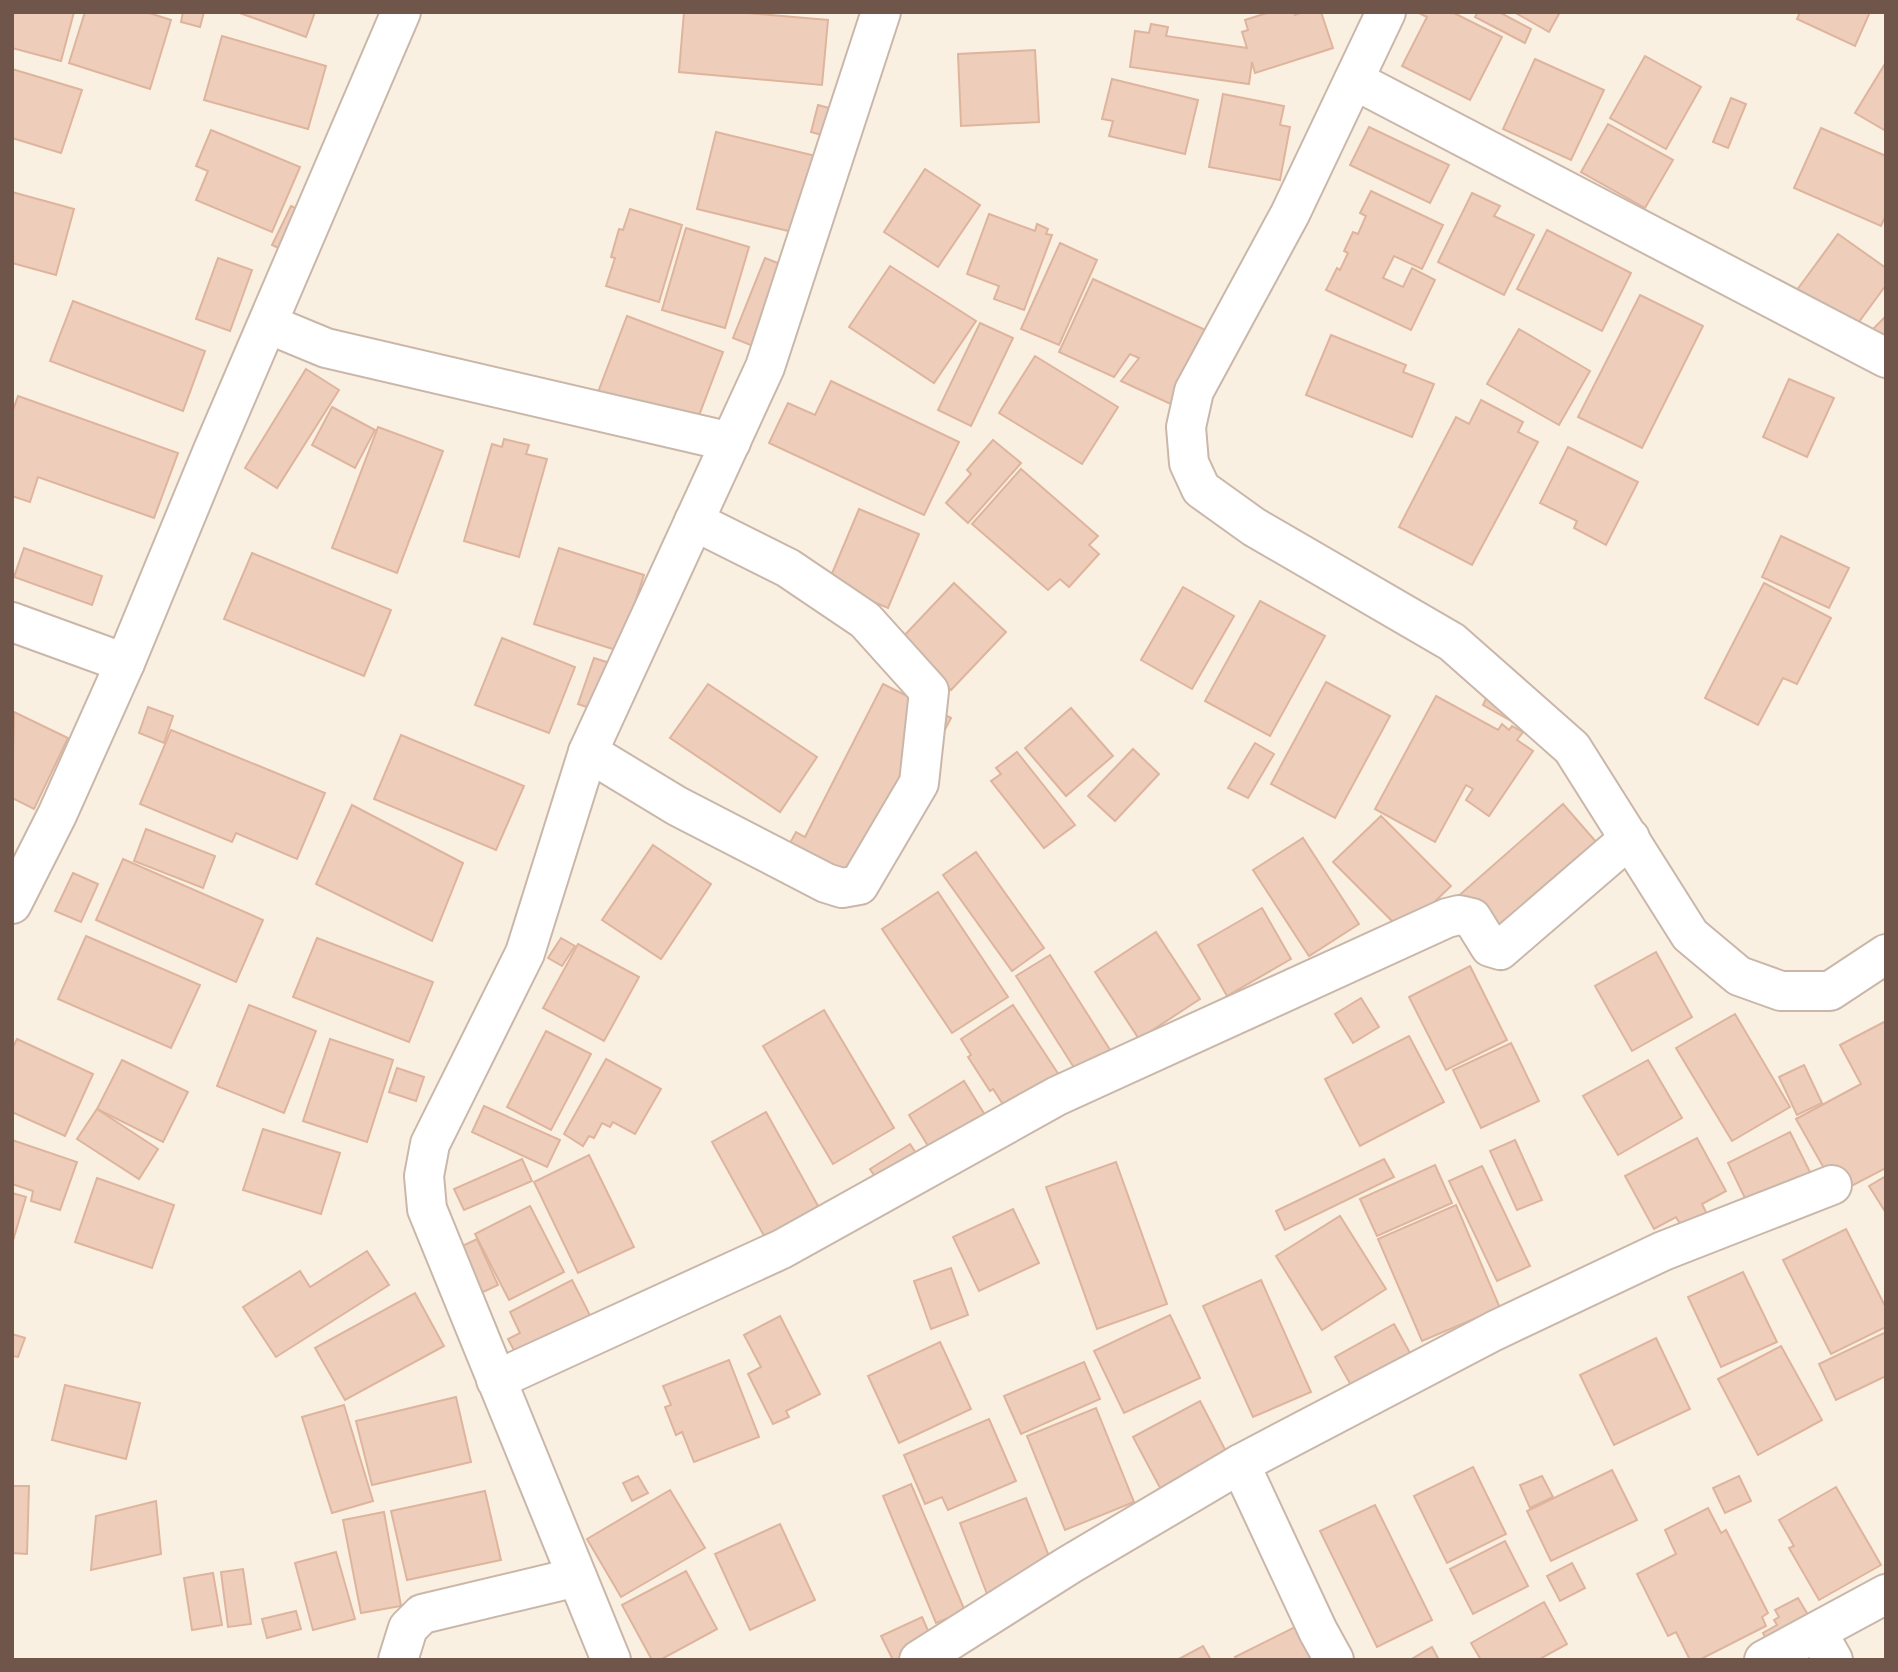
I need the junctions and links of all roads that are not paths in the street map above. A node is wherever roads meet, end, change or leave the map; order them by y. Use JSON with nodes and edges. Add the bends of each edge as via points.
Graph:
{"nodes":[{"id":1,"x":401,"y":12,"type":"edge"},
{"id":2,"x":881,"y":12,"type":"edge"},
{"id":3,"x":1386,"y":12,"type":"edge"},
{"id":4,"x":1354,"y":80,"type":"junction"},
{"id":5,"x":268,"y":324,"type":"junction"},
{"id":6,"x":1886,"y":358,"type":"edge"},
{"id":7,"x":731,"y":442,"type":"junction"},
{"id":8,"x":694,"y":521,"type":"junction"},
{"id":9,"x":12,"y":622,"type":"edge"},
{"id":10,"x":125,"y":663,"type":"junction"},
{"id":11,"x":588,"y":752,"type":"junction"},
{"id":12,"x":1630,"y":838,"type":"junction"},
{"id":13,"x":12,"y":904,"type":"edge"},
{"id":14,"x":1886,"y":954,"type":"edge"},
{"id":15,"x":1832,"y":1185,"type":"dead end"},
{"id":16,"x":496,"y":1380,"type":"junction"},
{"id":17,"x":1240,"y":1464,"type":"junction"},
{"id":18,"x":577,"y":1577,"type":"junction"},
{"id":19,"x":1886,"y":1594,"type":"edge"},
{"id":20,"x":1825,"y":1646,"type":"edge"},
{"id":21,"x":398,"y":1660,"type":"edge"},
{"id":22,"x":611,"y":1660,"type":"edge"},
{"id":23,"x":919,"y":1660,"type":"edge"},
{"id":24,"x":1334,"y":1660,"type":"edge"},
{"id":25,"x":1764,"y":1660,"type":"edge"}],
"edges":[{"from":1,"to":5,"type":"street"},
{"from":2,"to":7,"type":"street","via":[[765,367]]},
{"from":3,"to":4,"type":"street"},
{"from":4,"to":6,"type":"street"},
{"from":4,"to":12,"type":"street","via":[[1290,214],[1194,391],[1186,427],[1189,463],[1201,489],[1254,527],[1452,642],[1572,748]]},
{"from":5,"to":7,"type":"street","via":[[326,348]]},
{"from":5,"to":10,"type":"street"},
{"from":7,"to":8,"type":"street"},
{"from":8,"to":11,"type":"street"},
{"from":8,"to":11,"type":"street","via":[[788,568],[865,620],[929,691],[919,783],[859,885],[842,888],[677,806]]},
{"from":9,"to":10,"type":"street"},
{"from":10,"to":13,"type":"street"},
{"from":11,"to":16,"type":"street","via":[[525,953],[430,1144],[424,1176],[427,1209]]},
{"from":12,"to":14,"type":"street","via":[[1690,935],[1739,976],[1781,991],[1830,991]]},
{"from":12,"to":16,"type":"street","via":[[1500,950],[1490,947],[1472,918],[1447,918],[1057,1096],[782,1249]]},
{"from":15,"to":17,"type":"street","via":[[1651,1256],[1494,1331]]},
{"from":16,"to":18,"type":"street"},
{"from":17,"to":23,"type":"street"},
{"from":17,"to":24,"type":"street"},
{"from":18,"to":21,"type":"street","via":[[422,1614],[408,1628]]},
{"from":18,"to":22,"type":"street"},
{"from":19,"to":20,"type":"street"},
{"from":20,"to":25,"type":"street"}]}
